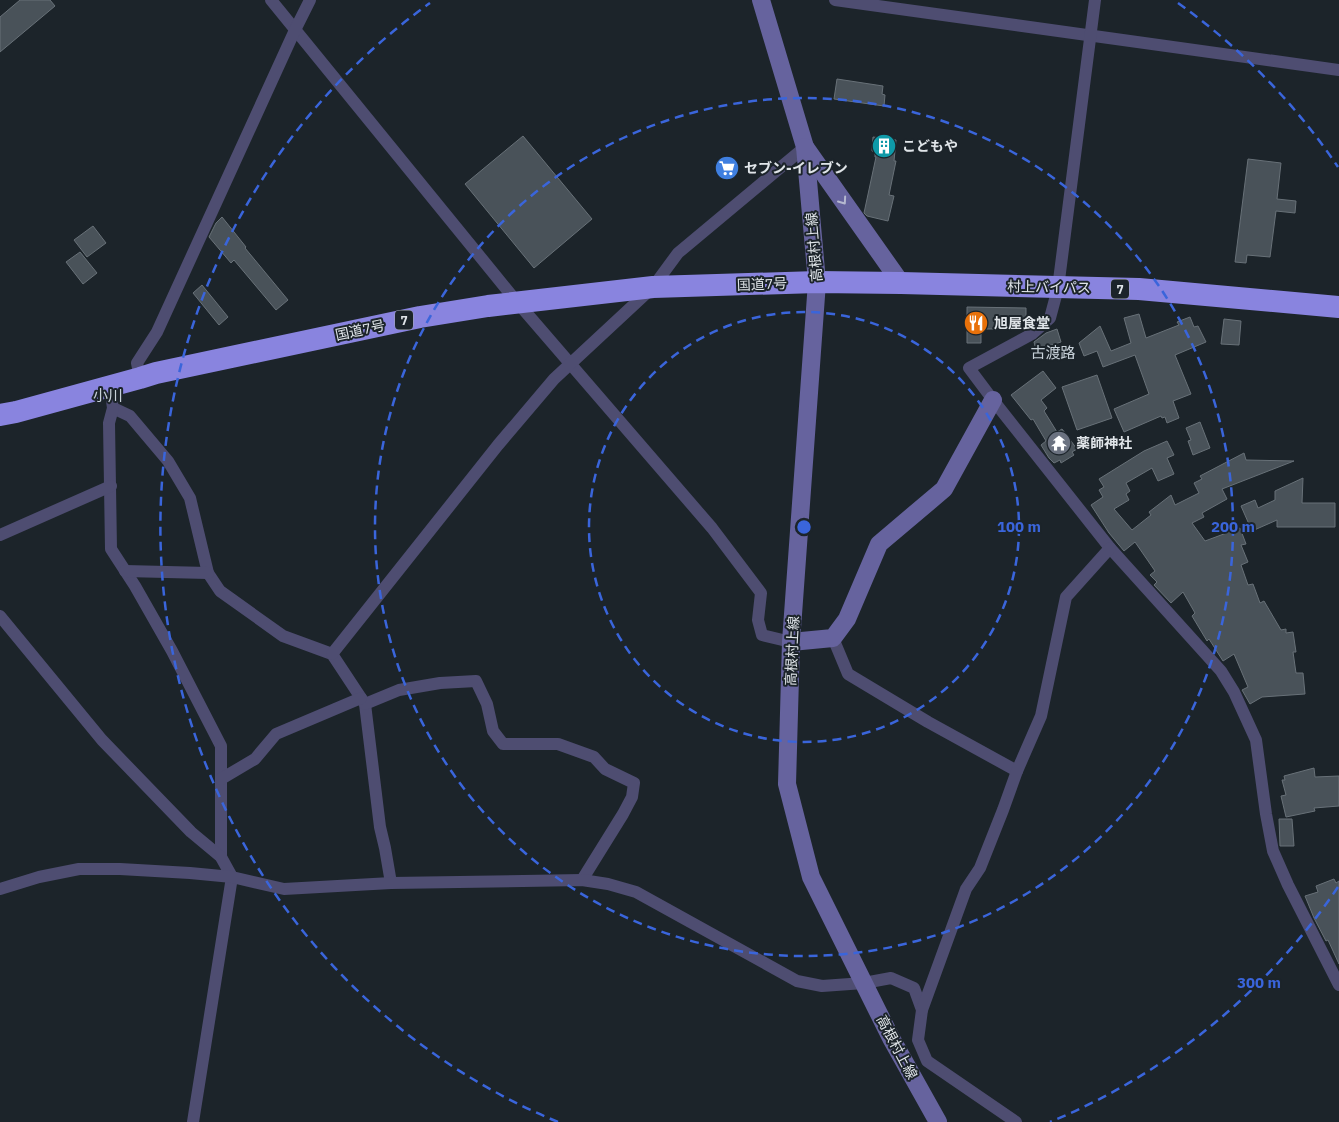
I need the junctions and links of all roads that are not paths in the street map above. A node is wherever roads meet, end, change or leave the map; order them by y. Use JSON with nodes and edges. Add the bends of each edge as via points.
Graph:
{"nodes":[{"id":1,"x":272,"y":0,"type":"edge"},
{"id":2,"x":310,"y":0,"type":"edge"},
{"id":3,"x":762,"y":0,"type":"edge"},
{"id":4,"x":835,"y":0,"type":"edge"},
{"id":5,"x":1095,"y":0,"type":"edge"},
{"id":6,"x":295,"y":30,"type":"junction"},
{"id":7,"x":1090,"y":35,"type":"junction"},
{"id":8,"x":1339,"y":70,"type":"edge"},
{"id":9,"x":805,"y":147,"type":"junction"},
{"id":10,"x":817,"y":282,"type":"junction"},
{"id":11,"x":901,"y":283,"type":"junction"},
{"id":12,"x":653,"y":287,"type":"junction"},
{"id":13,"x":1058,"y":288,"type":"junction"},
{"id":14,"x":517,"y":302,"type":"junction"},
{"id":15,"x":1339,"y":307,"type":"edge"},
{"id":16,"x":570,"y":363,"type":"junction"},
{"id":17,"x":140,"y":378,"type":"junction"},
{"id":18,"x":110,"y":386,"type":"junction"},
{"id":19,"x":993,"y":400,"type":"junction"},
{"id":20,"x":114,"y":408,"type":"junction"},
{"id":21,"x":0,"y":415,"type":"edge"},
{"id":22,"x":111,"y":486,"type":"junction"},
{"id":23,"x":0,"y":535,"type":"edge"},
{"id":24,"x":1110,"y":548,"type":"junction"},
{"id":25,"x":125,"y":571,"type":"junction"},
{"id":26,"x":208,"y":574,"type":"junction"},
{"id":27,"x":0,"y":616,"type":"edge"},
{"id":28,"x":833,"y":638,"type":"junction"},
{"id":29,"x":792,"y":642,"type":"junction"},
{"id":30,"x":332,"y":654,"type":"junction"},
{"id":31,"x":363,"y":701,"type":"junction"},
{"id":32,"x":1017,"y":771,"type":"junction"},
{"id":33,"x":221,"y":779,"type":"junction"},
{"id":34,"x":221,"y":857,"type":"junction"},
{"id":35,"x":232,"y":878,"type":"junction"},
{"id":36,"x":582,"y":880,"type":"junction"},
{"id":37,"x":390,"y":883,"type":"junction"},
{"id":38,"x":0,"y":889,"type":"edge"},
{"id":39,"x":864,"y":983,"type":"junction"},
{"id":40,"x":1339,"y":984,"type":"edge"},
{"id":41,"x":922,"y":1010,"type":"junction"},
{"id":42,"x":193,"y":1122,"type":"edge"},
{"id":43,"x":938,"y":1122,"type":"edge"},
{"id":44,"x":1016,"y":1122,"type":"edge"}],
"edges":[{"from":1,"to":6,"type":"street"},
{"from":2,"to":6,"type":"street"},
{"from":3,"to":9,"type":"main road","name":"高根村上線"},
{"from":4,"to":7,"type":"street"},
{"from":5,"to":7,"type":"street"},
{"from":6,"to":14,"type":"street"},
{"from":6,"to":17,"type":"street","via":[[157,332],[136,363]]},
{"from":7,"to":8,"type":"street"},
{"from":7,"to":13,"type":"street"},
{"from":9,"to":10,"type":"main road","name":"高根村上線"},
{"from":9,"to":11,"type":"main road","name":"高根村上線","one_way":true},
{"from":9,"to":12,"type":"street","via":[[678,253]]},
{"from":10,"to":11,"type":"highway","name":"村上バイパス","number":"7"},
{"from":10,"to":12,"type":"highway","name":"国道7号","number":"7"},
{"from":10,"to":29,"type":"main road","name":"高根村上線"},
{"from":11,"to":13,"type":"highway","name":"村上バイパス","number":"7"},
{"from":12,"to":14,"type":"highway","name":"国道7号","number":"7"},
{"from":12,"to":16,"type":"street"},
{"from":13,"to":15,"type":"highway","name":"村上バイパス","number":"7","via":[[1138,289]]},
{"from":13,"to":19,"type":"street","via":[[1050,318],[1032,334],[969,368]]},
{"from":14,"to":16,"type":"street"},
{"from":14,"to":17,"type":"highway","name":"国道7号","number":"7","via":[[420,317]]},
{"from":16,"to":29,"type":"street","via":[[712,528],[761,593],[758,620],[762,635]]},
{"from":16,"to":30,"type":"street","via":[[498,445]]},
{"from":17,"to":18,"type":"highway","name":"国道7号","number":"7"},
{"from":18,"to":20,"type":"street"},
{"from":18,"to":21,"type":"highway","name":"国道7号","number":"7"},
{"from":19,"to":24,"type":"street"},
{"from":19,"to":28,"type":"main road","via":[[944,489],[879,544],[847,619]]},
{"from":20,"to":22,"type":"street","via":[[109,423]]},
{"from":20,"to":26,"type":"street","via":[[130,416],[168,461],[190,498]]},
{"from":22,"to":23,"type":"street"},
{"from":22,"to":25,"type":"street","via":[[111,549]]},
{"from":24,"to":32,"type":"street","via":[[1066,597],[1041,716]]},
{"from":24,"to":40,"type":"street","via":[[1221,671],[1234,692],[1256,740],[1273,851]]},
{"from":25,"to":26,"type":"street"},
{"from":25,"to":33,"type":"street","via":[[172,651],[221,746]]},
{"from":26,"to":30,"type":"street","via":[[220,591],[283,636]]},
{"from":27,"to":34,"type":"street","via":[[102,740],[191,832]]},
{"from":28,"to":29,"type":"main road"},
{"from":28,"to":32,"type":"street","via":[[848,674]]},
{"from":29,"to":39,"type":"main road","name":"高根村上線","via":[[787,784],[811,877]]},
{"from":30,"to":31,"type":"street"},
{"from":31,"to":33,"type":"street","via":[[276,734],[255,759]]},
{"from":31,"to":36,"type":"street","via":[[399,690],[476,681],[487,704],[493,731],[503,744],[558,744],[594,757],[605,769],[634,783],[632,797]]},
{"from":31,"to":37,"type":"street"},
{"from":32,"to":41,"type":"street","via":[[980,868],[966,889]]},
{"from":33,"to":34,"type":"street"},
{"from":34,"to":35,"type":"street"},
{"from":35,"to":37,"type":"street","via":[[284,889]]},
{"from":35,"to":38,"type":"street","via":[[128,869],[79,869]]},
{"from":35,"to":42,"type":"street"},
{"from":36,"to":37,"type":"street"},
{"from":36,"to":39,"type":"street","via":[[636,892],[797,981],[822,986]]},
{"from":39,"to":41,"type":"street","via":[[891,978],[914,988]]},
{"from":39,"to":43,"type":"main road","name":"高根村上線"},
{"from":41,"to":44,"type":"street","via":[[918,1040],[927,1061]]}]}
